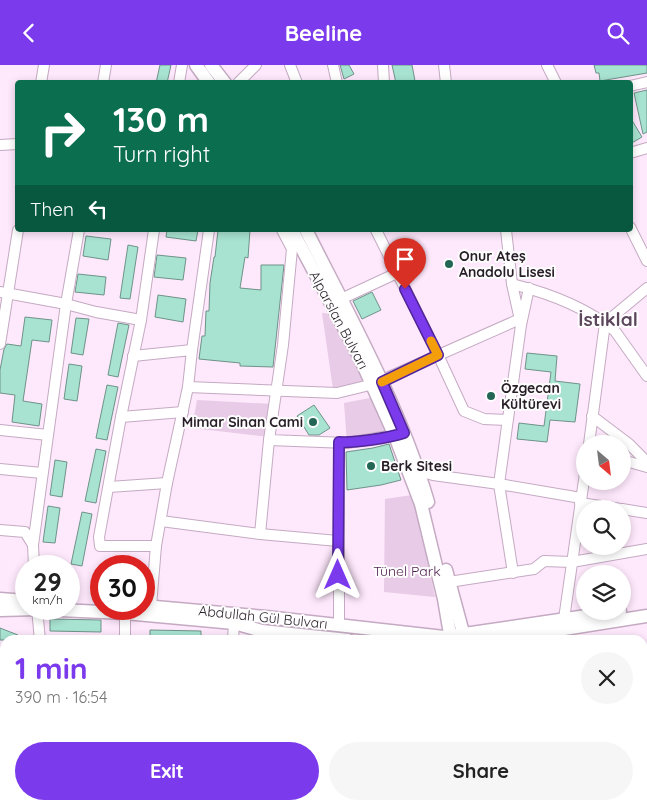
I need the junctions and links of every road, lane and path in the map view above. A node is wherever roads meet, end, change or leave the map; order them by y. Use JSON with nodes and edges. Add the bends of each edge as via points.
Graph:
{"nodes":[{"id":1,"x":44,"y":65,"type":"edge"},
{"id":2,"x":106,"y":65,"type":"edge"},
{"id":3,"x":182,"y":65,"type":"edge"},
{"id":4,"x":196,"y":65,"type":"edge"},
{"id":5,"x":211,"y":65,"type":"edge"},
{"id":6,"x":256,"y":65,"type":"edge"},
{"id":7,"x":290,"y":65,"type":"edge"},
{"id":8,"x":333,"y":65,"type":"edge"},
{"id":9,"x":383,"y":65,"type":"edge"},
{"id":10,"x":444,"y":65,"type":"edge"},
{"id":11,"x":547,"y":65,"type":"edge"},
{"id":12,"x":42,"y":80,"type":"edge"},
{"id":13,"x":104,"y":80,"type":"edge"},
{"id":14,"x":180,"y":80,"type":"edge"},
{"id":15,"x":207,"y":80,"type":"edge"},
{"id":16,"x":223,"y":80,"type":"edge"},
{"id":17,"x":241,"y":80,"type":"edge"},
{"id":18,"x":295,"y":80,"type":"edge"},
{"id":19,"x":336,"y":80,"type":"edge"},
{"id":20,"x":384,"y":80,"type":"edge"},
{"id":21,"x":446,"y":80,"type":"edge"},
{"id":22,"x":554,"y":80,"type":"edge"},
{"id":23,"x":647,"y":82,"type":"edge"},
{"id":24,"x":633,"y":85,"type":"edge"},
{"id":25,"x":15,"y":144,"type":"edge"},
{"id":26,"x":0,"y":145,"type":"edge"},
{"id":27,"x":647,"y":148,"type":"edge"},
{"id":28,"x":633,"y":152,"type":"edge"},
{"id":29,"x":18,"y":232,"type":"edge"},
{"id":30,"x":79,"y":232,"type":"edge"},
{"id":31,"x":154,"y":232,"type":"edge"},
{"id":32,"x":209,"y":232,"type":"edge"},
{"id":33,"x":284,"y":232,"type":"edge"},
{"id":34,"x":292,"y":232,"type":"edge"},
{"id":35,"x":307,"y":232,"type":"edge"},
{"id":36,"x":377,"y":232,"type":"edge"},
{"id":37,"x":506,"y":232,"type":"edge"},
{"id":38,"x":632,"y":232,"type":"edge"},
{"id":39,"x":296,"y":247,"type":"junction"},
{"id":40,"x":647,"y":261,"type":"edge"},
{"id":41,"x":397,"y":273,"type":"junction"},
{"id":42,"x":512,"y":284,"type":"junction"},
{"id":43,"x":529,"y":288,"type":"junction"},
{"id":44,"x":647,"y":288,"type":"edge"},
{"id":45,"x":4,"y":293,"type":"edge"},
{"id":46,"x":341,"y":299,"type":"junction"},
{"id":47,"x":66,"y":304,"type":"junction"},
{"id":48,"x":141,"y":320,"type":"junction"},
{"id":49,"x":521,"y":322,"type":"junction"},
{"id":50,"x":605,"y":323,"type":"junction"},
{"id":51,"x":0,"y":345,"type":"edge"},
{"id":52,"x":192,"y":350,"type":"junction"},
{"id":53,"x":438,"y":355,"type":"junction"},
{"id":54,"x":133,"y":356,"type":"junction"},
{"id":55,"x":647,"y":376,"type":"edge"},
{"id":56,"x":377,"y":383,"type":"junction"},
{"id":57,"x":188,"y":387,"type":"junction"},
{"id":58,"x":276,"y":391,"type":"junction"},
{"id":59,"x":183,"y":412,"type":"junction"},
{"id":60,"x":592,"y":416,"type":"junction"},
{"id":61,"x":121,"y":417,"type":"junction"},
{"id":62,"x":507,"y":420,"type":"junction"},
{"id":63,"x":0,"y":430,"type":"edge"},
{"id":64,"x":48,"y":435,"type":"junction"},
{"id":65,"x":399,"y":435,"type":"junction"},
{"id":66,"x":590,"y":435,"type":"edge"},
{"id":67,"x":269,"y":440,"type":"junction"},
{"id":68,"x":339,"y":442,"type":"junction"},
{"id":69,"x":647,"y":462,"type":"edge"},
{"id":70,"x":631,"y":463,"type":"edge"},
{"id":71,"x":647,"y":467,"type":"edge"},
{"id":72,"x":0,"y":469,"type":"edge"},
{"id":73,"x":418,"y":471,"type":"junction"},
{"id":74,"x":42,"y":473,"type":"junction"},
{"id":75,"x":167,"y":483,"type":"junction"},
{"id":76,"x":499,"y":484,"type":"junction"},
{"id":77,"x":109,"y":487,"type":"junction"},
{"id":78,"x":582,"y":490,"type":"edge"},
{"id":79,"x":581,"y":500,"type":"joint"},
{"id":80,"x":631,"y":510,"type":"edge"},
{"id":81,"x":647,"y":513,"type":"edge"},
{"id":82,"x":161,"y":521,"type":"junction"},
{"id":83,"x":0,"y":531,"type":"edge"},
{"id":84,"x":260,"y":534,"type":"junction"},
{"id":85,"x":576,"y":535,"type":"edge"},
{"id":86,"x":338,"y":541,"type":"junction"},
{"id":87,"x":33,"y":545,"type":"junction"},
{"id":88,"x":156,"y":546,"type":"junction"},
{"id":89,"x":647,"y":549,"type":"edge"},
{"id":90,"x":33,"y":555,"type":"edge"},
{"id":91,"x":155,"y":555,"type":"edge"},
{"id":92,"x":572,"y":563,"type":"junction"},
{"id":93,"x":513,"y":573,"type":"junction"},
{"id":94,"x":449,"y":582,"type":"junction"},
{"id":95,"x":0,"y":599,"type":"edge"},
{"id":96,"x":15,"y":602,"type":"edge"},
{"id":97,"x":155,"y":607,"type":"edge"},
{"id":98,"x":647,"y":607,"type":"edge"},
{"id":99,"x":15,"y":608,"type":"edge"},
{"id":100,"x":631,"y":609,"type":"edge"},
{"id":101,"x":0,"y":611,"type":"edge"},
{"id":102,"x":155,"y":616,"type":"edge"},
{"id":103,"x":647,"y":616,"type":"edge"},
{"id":104,"x":576,"y":617,"type":"edge"},
{"id":105,"x":564,"y":619,"type":"junction"},
{"id":106,"x":35,"y":620,"type":"edge"},
{"id":107,"x":125,"y":620,"type":"edge"},
{"id":108,"x":234,"y":623,"type":"junction"},
{"id":109,"x":339,"y":626,"type":"junction"},
{"id":110,"x":39,"y":635,"type":"edge"},
{"id":111,"x":125,"y":635,"type":"edge"},
{"id":112,"x":233,"y":635,"type":"edge"},
{"id":113,"x":260,"y":635,"type":"edge"},
{"id":114,"x":425,"y":635,"type":"edge"},
{"id":115,"x":456,"y":635,"type":"edge"},
{"id":116,"x":457,"y":635,"type":"edge"},
{"id":117,"x":474,"y":635,"type":"edge"},
{"id":118,"x":526,"y":635,"type":"edge"}],
"edges":[{"from":1,"to":12,"type":"street"},
{"from":2,"to":13,"type":"street"},
{"from":3,"to":14,"type":"street"},
{"from":4,"to":15,"type":"main road"},
{"from":5,"to":16,"type":"main road"},
{"from":6,"to":17,"type":"street"},
{"from":7,"to":18,"type":"street"},
{"from":8,"to":19,"type":"street"},
{"from":9,"to":20,"type":"street"},
{"from":10,"to":21,"type":"street"},
{"from":11,"to":22,"type":"street"},
{"from":23,"to":24,"type":"street"},
{"from":25,"to":26,"type":"street"},
{"from":27,"to":28,"type":"street"},
{"from":29,"to":45,"type":"street"},
{"from":30,"to":47,"type":"street"},
{"from":31,"to":48,"type":"street"},
{"from":32,"to":52,"type":"street"},
{"from":33,"to":39,"type":"street"},
{"from":34,"to":39,"type":"main road","name":"Alparslan Bulvarı"},
{"from":35,"to":46,"type":"main road","name":"Alparslan Bulvarı"},
{"from":36,"to":41,"type":"street"},
{"from":37,"to":42,"type":"street"},
{"from":38,"to":40,"type":"street"},
{"from":39,"to":56,"type":"main road","name":"Alparslan Bulvarı"},
{"from":39,"to":58,"type":"street"},
{"from":41,"to":46,"type":"street"},
{"from":41,"to":53,"type":"street"},
{"from":42,"to":43,"type":"street"},
{"from":42,"to":49,"type":"street"},
{"from":43,"to":49,"type":"street"},
{"from":43,"to":50,"type":"street","via":[[572,305]]},
{"from":44,"to":50,"type":"street"},
{"from":45,"to":47,"type":"street"},
{"from":45,"to":51,"type":"street"},
{"from":46,"to":56,"type":"main road","name":"Alparslan Bulvarı"},
{"from":47,"to":48,"type":"street"},
{"from":47,"to":64,"type":"street"},
{"from":48,"to":54,"type":"street"},
{"from":49,"to":53,"type":"street"},
{"from":49,"to":62,"type":"street"},
{"from":50,"to":55,"type":"street","via":[[615,331]]},
{"from":50,"to":60,"type":"street"},
{"from":52,"to":54,"type":"street"},
{"from":52,"to":57,"type":"street"},
{"from":53,"to":56,"type":"street"},
{"from":53,"to":62,"type":"street","via":[[464,411],[484,419]]},
{"from":54,"to":61,"type":"street"},
{"from":56,"to":58,"type":"street","via":[[337,393]]},
{"from":56,"to":65,"type":"main road","name":"Alparslan Bulvarı"},
{"from":57,"to":58,"type":"street"},
{"from":57,"to":59,"type":"street"},
{"from":58,"to":67,"type":"street"},
{"from":59,"to":61,"type":"street"},
{"from":59,"to":75,"type":"street"},
{"from":60,"to":66,"type":"street"},
{"from":60,"to":69,"type":"street"},
{"from":61,"to":77,"type":"street"},
{"from":62,"to":76,"type":"street"},
{"from":63,"to":64,"type":"street"},
{"from":64,"to":74,"type":"street"},
{"from":65,"to":68,"type":"street"},
{"from":65,"to":73,"type":"main road","name":"Alparslan Bulvarı"},
{"from":65,"to":115,"type":"main road","name":"Alparslan Bulvarı"},
{"from":67,"to":68,"type":"street"},
{"from":67,"to":84,"type":"street"},
{"from":68,"to":86,"type":"street"},
{"from":70,"to":71,"type":"street"},
{"from":72,"to":74,"type":"street"},
{"from":73,"to":76,"type":"street"},
{"from":73,"to":94,"type":"main road","name":"Alparslan Bulvarı"},
{"from":74,"to":87,"type":"street"},
{"from":75,"to":77,"type":"street"},
{"from":75,"to":82,"type":"street"},
{"from":76,"to":79,"type":"street"},
{"from":76,"to":93,"type":"street"},
{"from":77,"to":88,"type":"street","via":[[100,545]]},
{"from":78,"to":79,"type":"street"},
{"from":80,"to":81,"type":"street"},
{"from":82,"to":84,"type":"street"},
{"from":82,"to":88,"type":"street"},
{"from":83,"to":87,"type":"street","via":[[25,533]]},
{"from":84,"to":86,"type":"street"},
{"from":85,"to":92,"type":"street"},
{"from":86,"to":109,"type":"street"},
{"from":87,"to":90,"type":"street"},
{"from":88,"to":91,"type":"street"},
{"from":89,"to":92,"type":"street"},
{"from":92,"to":93,"type":"street","via":[[544,561],[534,569]]},
{"from":92,"to":105,"type":"street"},
{"from":93,"to":94,"type":"street"},
{"from":94,"to":116,"type":"main road","name":"Alparslan Bulvarı"},
{"from":95,"to":96,"type":"main road","name":"Abdullah Gül Bulvarı"},
{"from":97,"to":109,"type":"main road","name":"Abdullah Gül Bulvarı"},
{"from":98,"to":100,"type":"main road","name":"Abdullah Gül Bulvarı"},
{"from":99,"to":101,"type":"main road","name":"Abdullah Gül Bulvarı"},
{"from":102,"to":108,"type":"main road","name":"Abdullah Gül Bulvarı"},
{"from":103,"to":118,"type":"main road"},
{"from":104,"to":105,"type":"main road","name":"Abdullah Gül Bulvarı"},
{"from":105,"to":117,"type":"main road","name":"Abdullah Gül Bulvarı"},
{"from":106,"to":110,"type":"street"},
{"from":107,"to":111,"type":"street"},
{"from":108,"to":112,"type":"street"},
{"from":108,"to":113,"type":"main road","name":"Abdullah Gül Bulvarı"},
{"from":109,"to":114,"type":"main road","name":"Abdullah Gül Bulvarı"}]}
